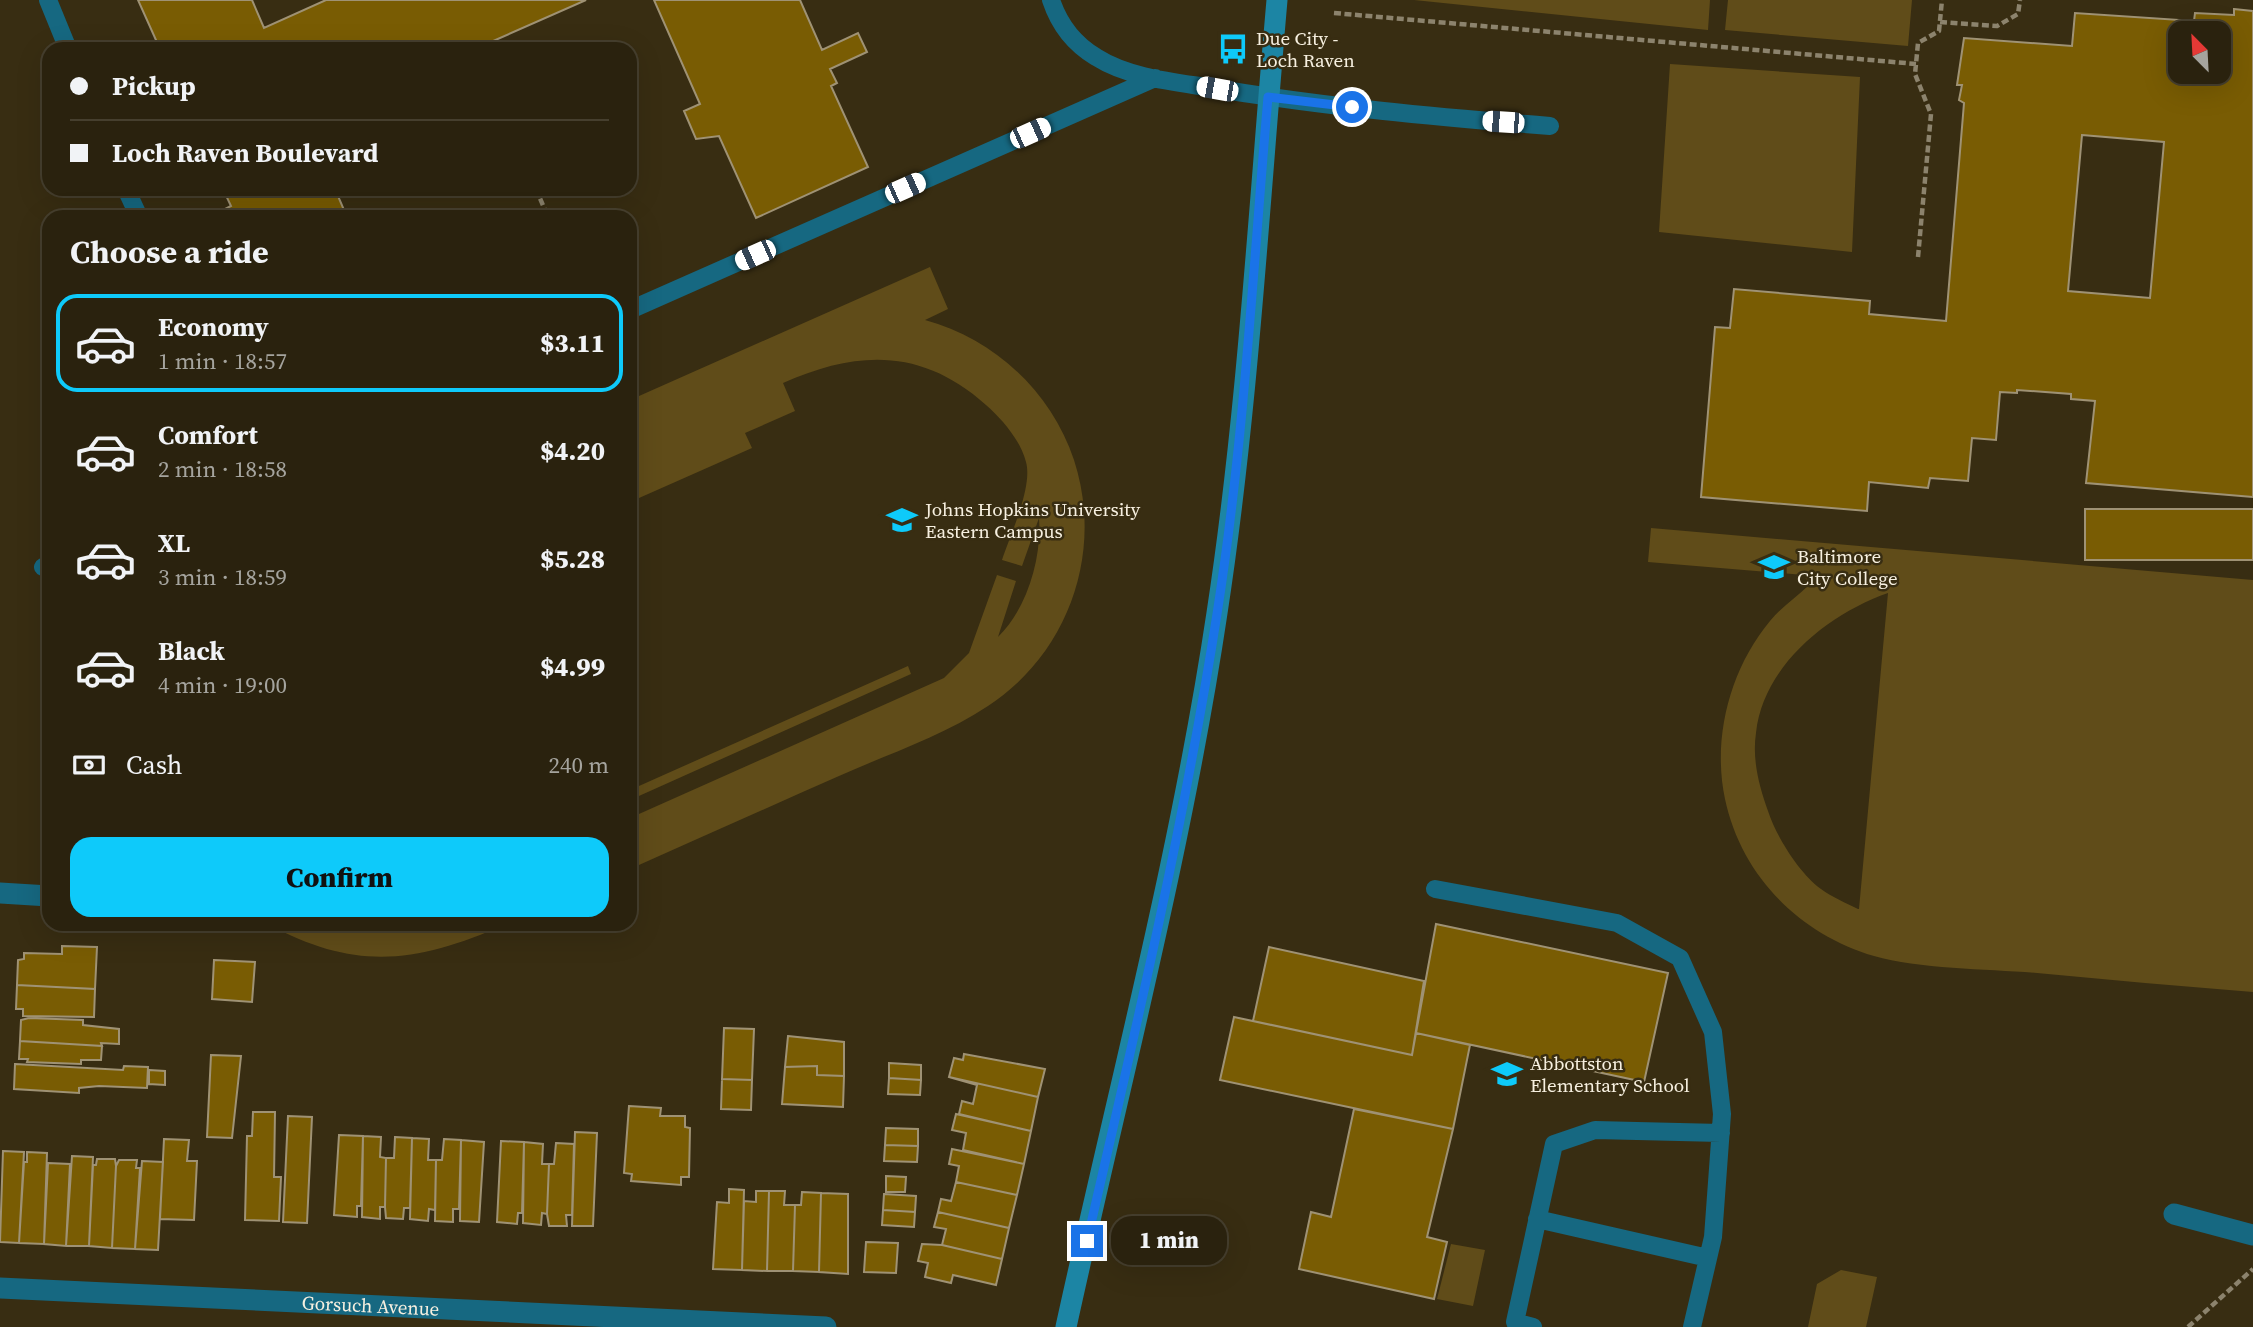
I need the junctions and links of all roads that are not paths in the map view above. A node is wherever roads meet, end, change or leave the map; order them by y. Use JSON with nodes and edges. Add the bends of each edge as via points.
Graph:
{"nodes":[{"id":1,"x":48,"y":0,"type":"edge"},
{"id":2,"x":1051,"y":0,"type":"edge"},
{"id":3,"x":1277,"y":0,"type":"edge"},
{"id":4,"x":65,"y":42,"type":"edge"},
{"id":5,"x":1155,"y":78,"type":"junction"},
{"id":6,"x":1268,"y":97,"type":"junction"},
{"id":7,"x":1550,"y":126,"type":"dead end"},
{"id":8,"x":637,"y":307,"type":"edge"},
{"id":9,"x":1435,"y":889,"type":"dead end"},
{"id":10,"x":0,"y":893,"type":"edge"},
{"id":11,"x":42,"y":896,"type":"edge"},
{"id":12,"x":1721,"y":1133,"type":"junction"},
{"id":13,"x":2174,"y":1214,"type":"dead end"},
{"id":14,"x":1537,"y":1219,"type":"junction"},
{"id":15,"x":2253,"y":1235,"type":"edge"},
{"id":16,"x":1708,"y":1258,"type":"junction"},
{"id":17,"x":0,"y":1288,"type":"edge"},
{"id":18,"x":826,"y":1327,"type":"edge"},
{"id":19,"x":1066,"y":1327,"type":"edge"},
{"id":20,"x":1533,"y":1327,"type":"edge"},
{"id":21,"x":1692,"y":1327,"type":"edge"}],
"edges":[{"from":1,"to":4,"type":"lane"},
{"from":2,"to":5,"type":"lane","via":[[1077,44],[1098,59]]},
{"from":3,"to":6,"type":"main road"},
{"from":5,"to":6,"type":"lane"},
{"from":5,"to":8,"type":"lane"},
{"from":6,"to":7,"type":"lane"},
{"from":6,"to":19,"type":"main road","via":[[1218,612],[1160,926]]},
{"from":9,"to":12,"type":"lane","via":[[1617,923],[1680,958],[1713,1032]]},
{"from":10,"to":11,"type":"street"},
{"from":12,"to":14,"type":"lane","via":[[1595,1130],[1554,1144]]},
{"from":12,"to":16,"type":"lane"},
{"from":13,"to":15,"type":"street"},
{"from":14,"to":16,"type":"lane"},
{"from":14,"to":20,"type":"lane","via":[[1515,1322]]},
{"from":16,"to":21,"type":"lane"},
{"from":17,"to":18,"type":"street","name":"Gorsuch Avenue"}]}
